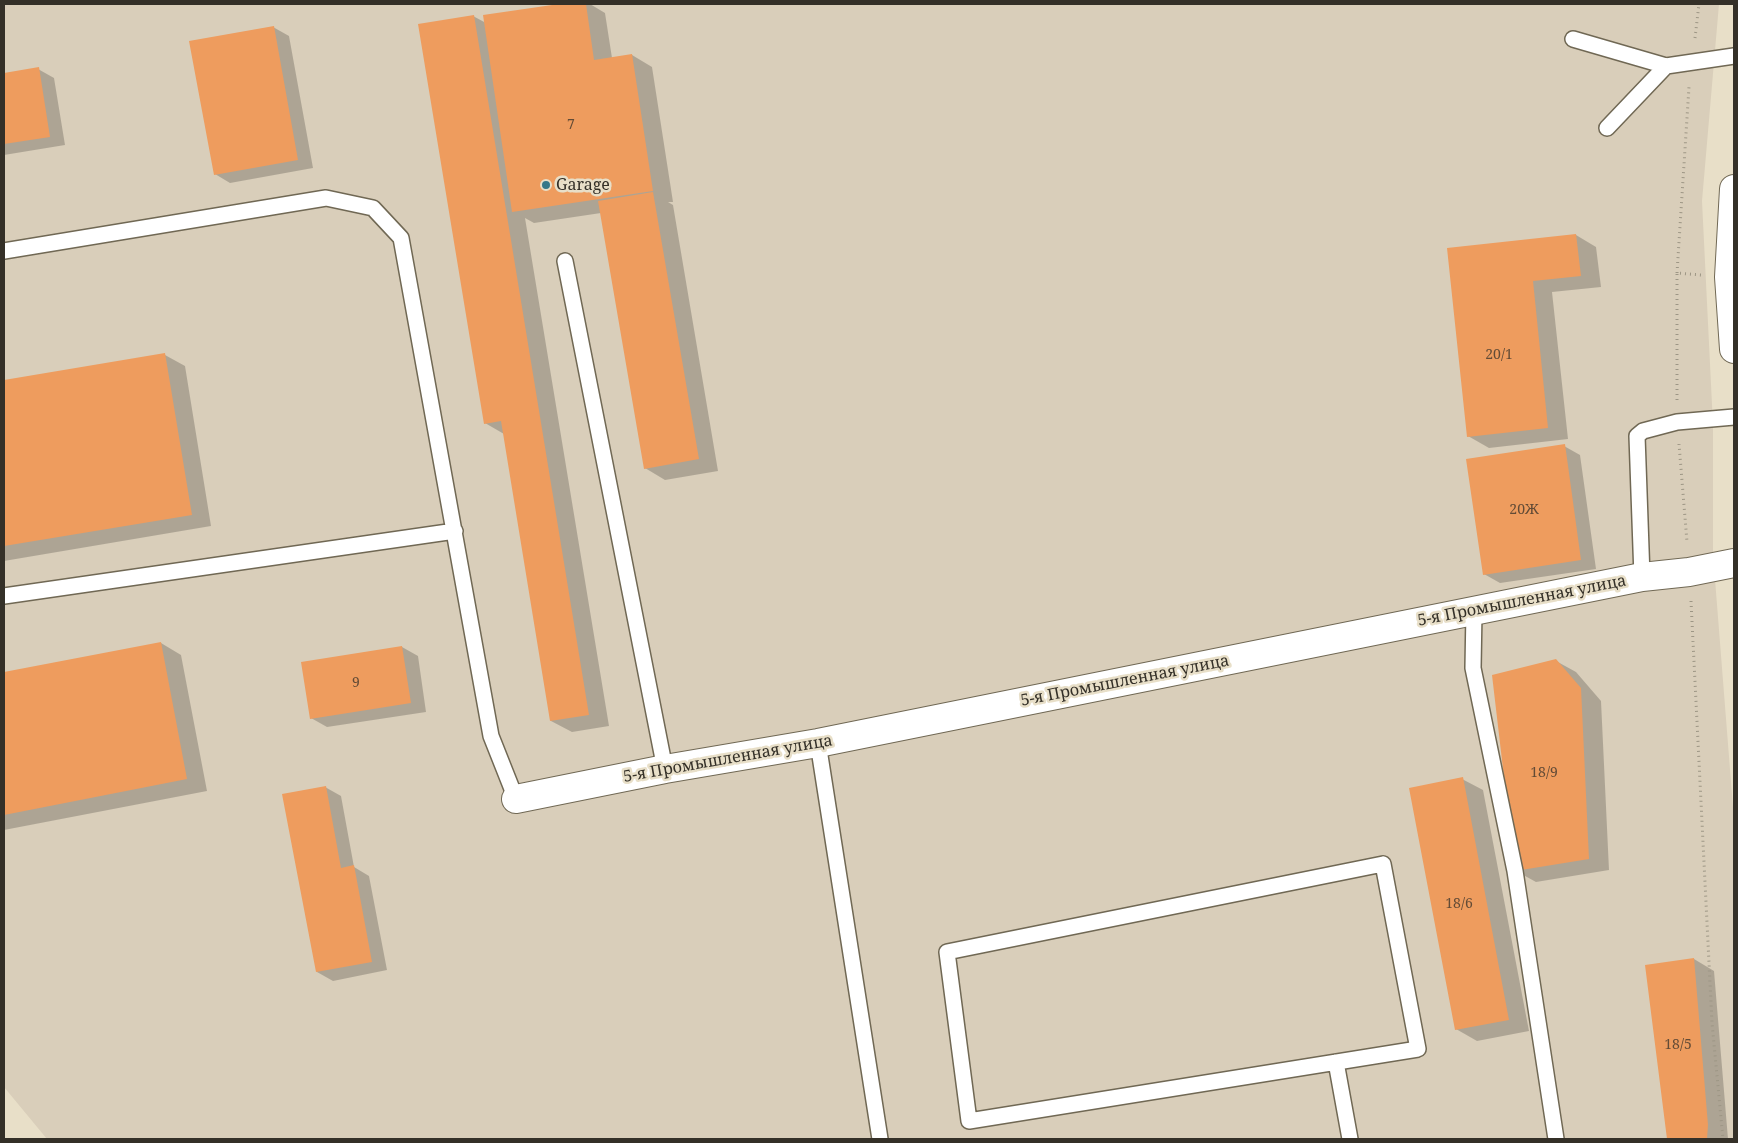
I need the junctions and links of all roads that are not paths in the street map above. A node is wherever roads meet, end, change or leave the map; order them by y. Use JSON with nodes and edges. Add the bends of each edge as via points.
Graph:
{"nodes":[{"id":1,"x":1573,"y":39,"type":"dead end"},
{"id":2,"x":1734,"y":56,"type":"edge"},
{"id":3,"x":1666,"y":66,"type":"junction"},
{"id":4,"x":1607,"y":128,"type":"dead end"},
{"id":5,"x":1734,"y":189,"type":"edge"},
{"id":6,"x":4,"y":251,"type":"edge"},
{"id":7,"x":565,"y":261,"type":"dead end"},
{"id":8,"x":1734,"y":349,"type":"edge"},
{"id":9,"x":1734,"y":417,"type":"edge"},
{"id":10,"x":455,"y":531,"type":"junction"},
{"id":11,"x":1734,"y":563,"type":"edge"},
{"id":12,"x":1642,"y":577,"type":"junction"},
{"id":13,"x":4,"y":596,"type":"edge"},
{"id":14,"x":1474,"y":611,"type":"junction"},
{"id":15,"x":818,"y":743,"type":"junction"},
{"id":16,"x":664,"y":769,"type":"junction"},
{"id":17,"x":516,"y":799,"type":"joint"},
{"id":18,"x":1336,"y":1062,"type":"junction"},
{"id":19,"x":880,"y":1139,"type":"edge"},
{"id":20,"x":1350,"y":1139,"type":"edge"},
{"id":21,"x":1556,"y":1139,"type":"edge"}],
"edges":[{"from":1,"to":3,"type":"lane"},
{"from":2,"to":3,"type":"lane"},
{"from":3,"to":4,"type":"lane"},
{"from":5,"to":8,"type":"street","via":[[1730,277]]},
{"from":6,"to":10,"type":"lane","via":[[326,198],[373,208],[402,238]]},
{"from":7,"to":16,"type":"lane"},
{"from":9,"to":12,"type":"lane","via":[[1677,422],[1643,431],[1637,436]]},
{"from":10,"to":13,"type":"lane"},
{"from":10,"to":17,"type":"lane","via":[[491,736]]},
{"from":11,"to":12,"type":"street","name":"5-я Промышленная улица"},
{"from":12,"to":14,"type":"street","name":"5-я Промышленная улица"},
{"from":14,"to":15,"type":"street","name":"5-я Промышленная улица"},
{"from":14,"to":21,"type":"lane","via":[[1473,668],[1515,871]]},
{"from":15,"to":16,"type":"street","name":"5-я Промышленная улица"},
{"from":15,"to":19,"type":"lane"},
{"from":16,"to":17,"type":"street","name":"5-я Промышленная улица"},
{"from":18,"to":18,"type":"lane","via":[[1418,1049],[1383,864],[947,952],[970,1121]]},
{"from":18,"to":20,"type":"lane"}]}
